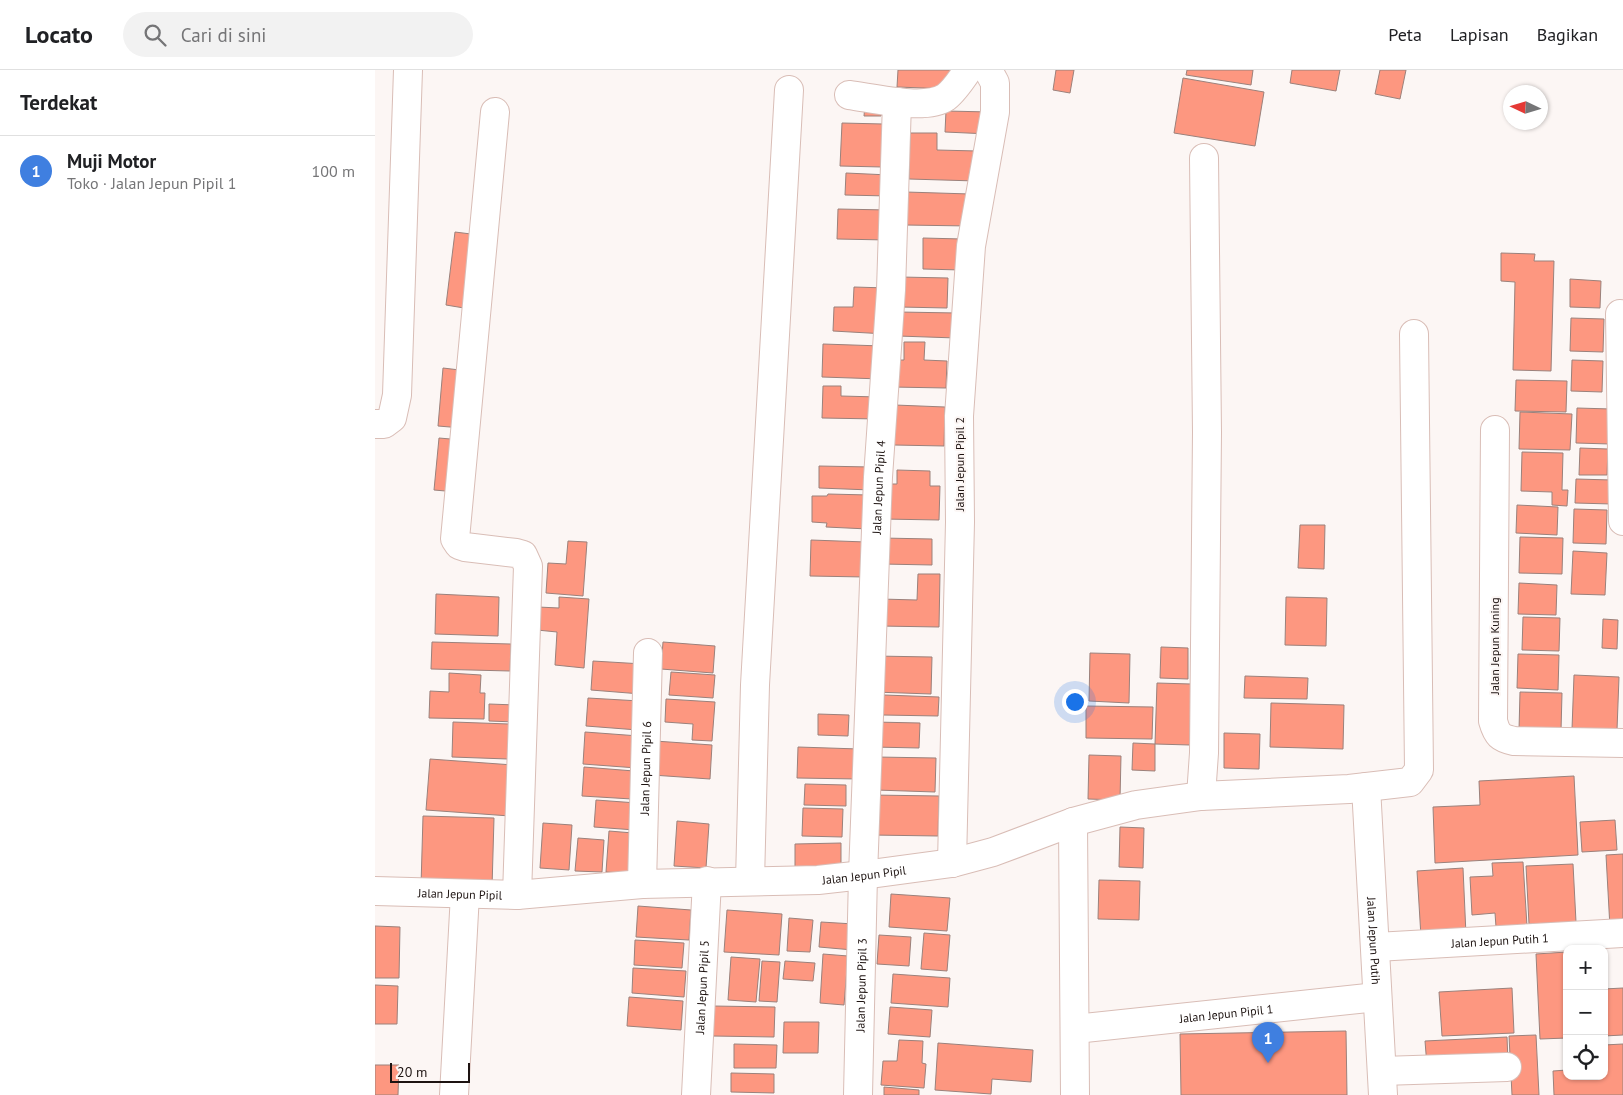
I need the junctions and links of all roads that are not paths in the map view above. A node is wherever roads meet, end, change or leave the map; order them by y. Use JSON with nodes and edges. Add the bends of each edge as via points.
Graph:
{"nodes":[{"id":1,"x":408,"y":70,"type":"edge"},
{"id":2,"x":968,"y":70,"type":"edge"},
{"id":3,"x":988,"y":70,"type":"edge"},
{"id":4,"x":789,"y":90,"type":"dead end"},
{"id":5,"x":849,"y":95,"type":"dead end"},
{"id":6,"x":897,"y":102,"type":"junction"},
{"id":7,"x":495,"y":112,"type":"dead end"},
{"id":8,"x":1204,"y":158,"type":"dead end"},
{"id":9,"x":1621,"y":314,"type":"dead end"},
{"id":10,"x":1414,"y":334,"type":"dead end"},
{"id":11,"x":375,"y":424,"type":"edge"},
{"id":12,"x":1495,"y":430,"type":"dead end"},
{"id":13,"x":1623,"y":521,"type":"edge"},
{"id":14,"x":647,"y":653,"type":"dead end"},
{"id":15,"x":1623,"y":743,"type":"edge"},
{"id":16,"x":1366,"y":787,"type":"junction"},
{"id":17,"x":1201,"y":796,"type":"junction"},
{"id":18,"x":1073,"y":822,"type":"junction"},
{"id":19,"x":952,"y":863,"type":"junction"},
{"id":20,"x":863,"y":875,"type":"junction"},
{"id":21,"x":750,"y":880,"type":"junction"},
{"id":22,"x":707,"y":881,"type":"junction"},
{"id":23,"x":642,"y":884,"type":"junction"},
{"id":24,"x":375,"y":890,"type":"edge"},
{"id":25,"x":465,"y":894,"type":"junction"},
{"id":26,"x":517,"y":894,"type":"junction"},
{"id":27,"x":1623,"y":933,"type":"edge"},
{"id":28,"x":1376,"y":947,"type":"junction"},
{"id":29,"x":1377,"y":997,"type":"junction"},
{"id":30,"x":1075,"y":1029,"type":"junction"},
{"id":31,"x":1507,"y":1067,"type":"dead end"},
{"id":32,"x":1383,"y":1083,"type":"edge"},
{"id":33,"x":454,"y":1095,"type":"edge"},
{"id":34,"x":697,"y":1095,"type":"edge"},
{"id":35,"x":858,"y":1095,"type":"edge"},
{"id":36,"x":1075,"y":1095,"type":"edge"}],
"edges":[{"from":1,"to":11,"type":"street","via":[[397,395],[392,418],[384,424]]},
{"from":2,"to":6,"type":"street","via":[[941,99]]},
{"from":3,"to":19,"type":"street","name":"Jalan Jepun Pipil 2","via":[[995,83],[995,112],[971,246],[959,416],[960,522]]},
{"from":4,"to":21,"type":"street","via":[[755,685]]},
{"from":5,"to":6,"type":"street"},
{"from":6,"to":20,"type":"street","name":"Jalan Jepun Pipil 4","via":[[891,290],[878,477]]},
{"from":7,"to":26,"type":"street","via":[[455,539],[465,547],[523,555],[528,566]]},
{"from":8,"to":17,"type":"street","via":[[1207,432]]},
{"from":9,"to":13,"type":"street"},
{"from":10,"to":16,"type":"street","name":"Jalan Jepun Pipil","via":[[1419,770],[1410,782]]},
{"from":12,"to":15,"type":"street","name":"Jalan Jepun Kuning","via":[[1493,721],[1496,733],[1503,739],[1514,741]]},
{"from":14,"to":23,"type":"street","name":"Jalan Jepun Pipil 6"},
{"from":16,"to":17,"type":"street","name":"Jalan Jepun Pipil"},
{"from":16,"to":28,"type":"street","name":"Jalan Jepun Putih"},
{"from":17,"to":18,"type":"street","name":"Jalan Jepun Pipil","via":[[1136,805]]},
{"from":18,"to":19,"type":"street","name":"Jalan Jepun Pipil","via":[[993,852]]},
{"from":18,"to":30,"type":"street"},
{"from":19,"to":20,"type":"street","name":"Jalan Jepun Pipil"},
{"from":20,"to":21,"type":"street","name":"Jalan Jepun Pipil","via":[[818,880]]},
{"from":20,"to":35,"type":"street","name":"Jalan Jepun Pipil 3"},
{"from":21,"to":22,"type":"street","name":"Jalan Jepun Pipil"},
{"from":22,"to":23,"type":"street","name":"Jalan Jepun Pipil"},
{"from":22,"to":34,"type":"street","name":"Jalan Jepun Pipil 5"},
{"from":23,"to":26,"type":"street","name":"Jalan Jepun Pipil"},
{"from":24,"to":25,"type":"street","name":"Jalan Jepun Pipil"},
{"from":25,"to":26,"type":"street","name":"Jalan Jepun Pipil"},
{"from":25,"to":33,"type":"street"},
{"from":27,"to":28,"type":"street","name":"Jalan Jepun Putih 1"},
{"from":28,"to":29,"type":"street","name":"Jalan Jepun Putih"},
{"from":29,"to":30,"type":"street","name":"Jalan Jepun Pipil 1"},
{"from":29,"to":32,"type":"street","name":"Jalan Jepun Putih"},
{"from":30,"to":36,"type":"street"},
{"from":31,"to":32,"type":"street"}]}
